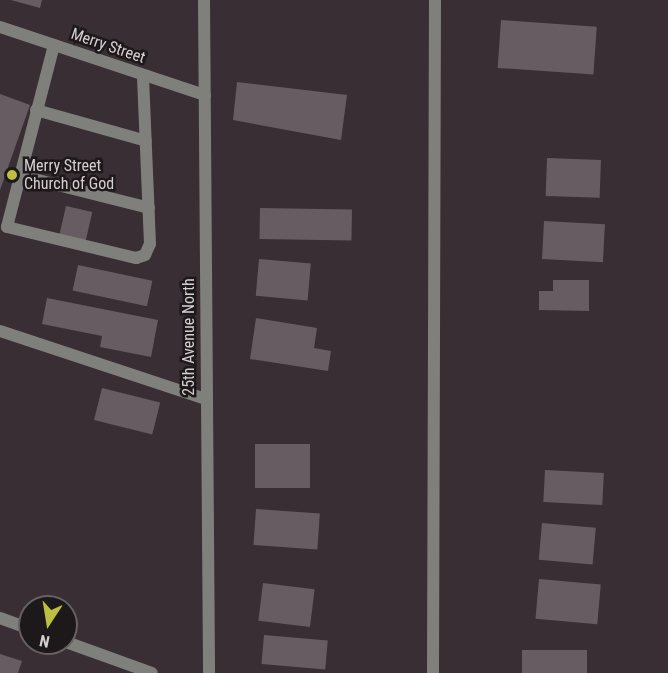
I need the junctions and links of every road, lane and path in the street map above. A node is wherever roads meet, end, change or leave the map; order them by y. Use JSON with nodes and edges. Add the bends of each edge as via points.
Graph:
{"nodes":[{"id":1,"x":204,"y":0,"type":"edge"},
{"id":2,"x":435,"y":0,"type":"edge"},
{"id":3,"x":0,"y":27,"type":"edge"},
{"id":4,"x":54,"y":45,"type":"junction"},
{"id":5,"x":143,"y":75,"type":"junction"},
{"id":6,"x":205,"y":95,"type":"junction"},
{"id":7,"x":36,"y":110,"type":"junction"},
{"id":8,"x":146,"y":141,"type":"junction"},
{"id":9,"x":18,"y":175,"type":"junction"},
{"id":10,"x":149,"y":208,"type":"junction"},
{"id":11,"x":0,"y":331,"type":"edge"},
{"id":12,"x":206,"y":399,"type":"junction"},
{"id":13,"x":0,"y":618,"type":"edge"},
{"id":14,"x":18,"y":625,"type":"edge"},
{"id":15,"x":78,"y":646,"type":"edge"},
{"id":16,"x":152,"y":673,"type":"edge"},
{"id":17,"x":209,"y":673,"type":"edge"},
{"id":18,"x":433,"y":673,"type":"edge"}],
"edges":[{"from":1,"to":6,"type":"street","name":"25th Avenue North"},
{"from":2,"to":18,"type":"street"},
{"from":3,"to":4,"type":"street","name":"Merry Street"},
{"from":4,"to":5,"type":"street","name":"Merry Street"},
{"from":4,"to":7,"type":"street"},
{"from":5,"to":6,"type":"street","name":"Merry Street"},
{"from":5,"to":8,"type":"street"},
{"from":6,"to":12,"type":"street","name":"25th Avenue North"},
{"from":7,"to":8,"type":"street"},
{"from":7,"to":9,"type":"street"},
{"from":8,"to":10,"type":"street"},
{"from":9,"to":10,"type":"street"},
{"from":9,"to":10,"type":"street","via":[[7,227],[136,258],[150,244]]},
{"from":11,"to":12,"type":"street"},
{"from":12,"to":17,"type":"street","name":"25th Avenue North"},
{"from":13,"to":14,"type":"street"},
{"from":15,"to":16,"type":"street"}]}
